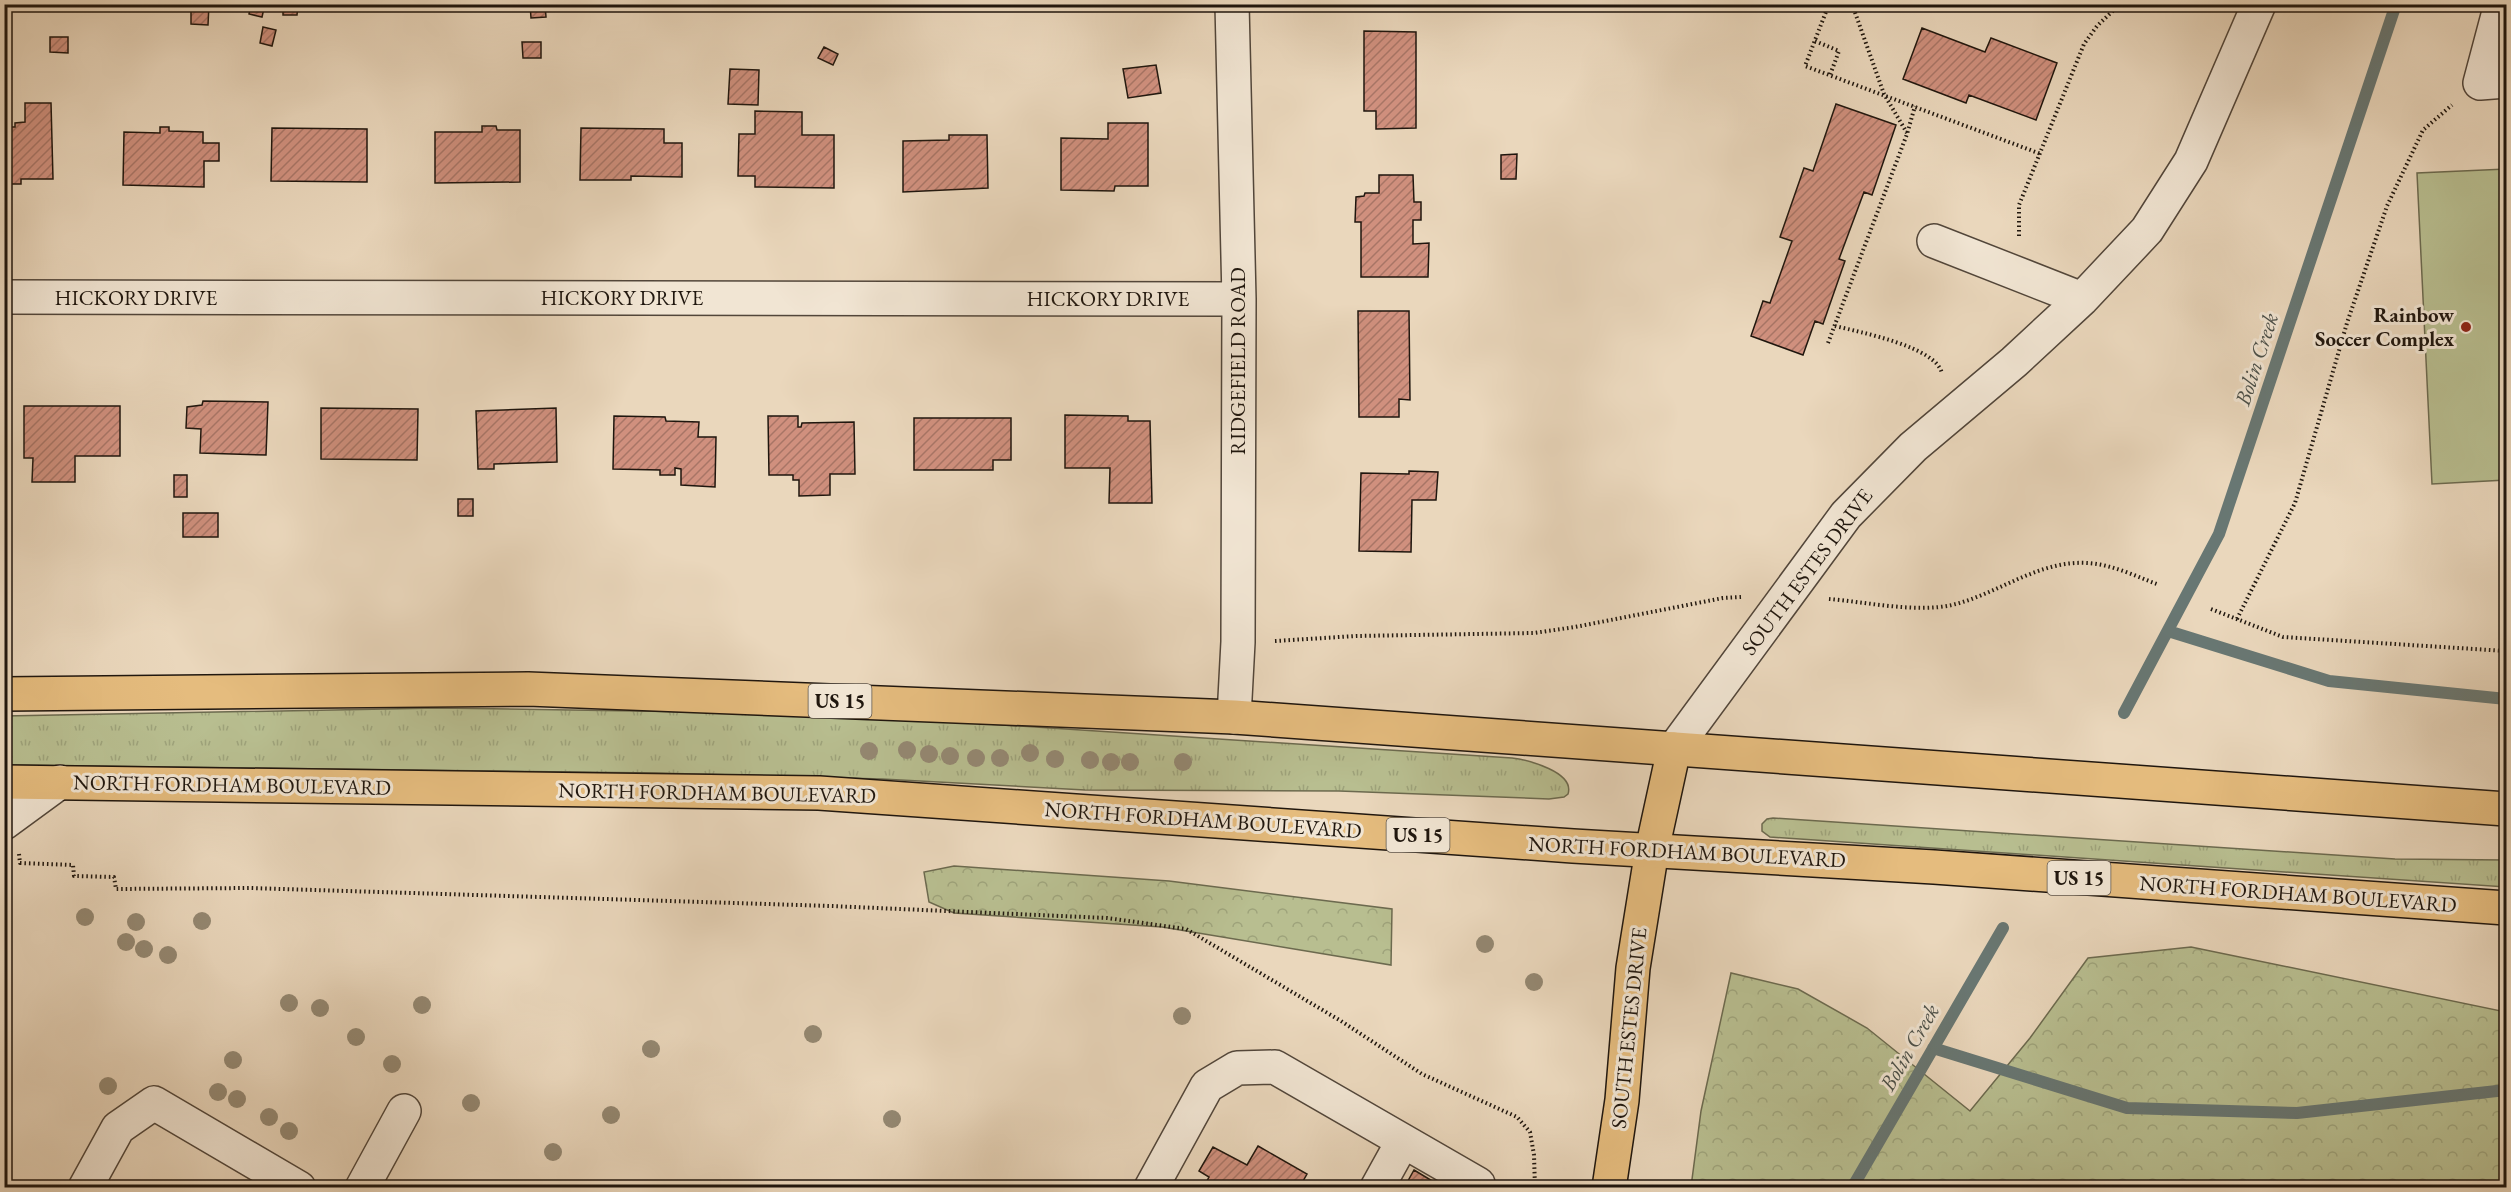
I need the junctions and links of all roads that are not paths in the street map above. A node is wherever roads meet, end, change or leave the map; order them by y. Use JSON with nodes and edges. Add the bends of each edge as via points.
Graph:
{"nodes":[{"id":1,"x":1232,"y":4,"type":"edge"},
{"id":2,"x":2259,"y":4,"type":"edge"},
{"id":3,"x":2501,"y":4,"type":"edge"},
{"id":4,"x":2493,"y":82,"type":"edge"},
{"id":5,"x":1934,"y":241,"type":"dead end"},
{"id":6,"x":4,"y":297,"type":"edge"},
{"id":7,"x":1239,"y":299,"type":"junction"},
{"id":8,"x":2082,"y":299,"type":"junction"},
{"id":9,"x":4,"y":694,"type":"edge"},
{"id":10,"x":1234,"y":717,"type":"junction"},
{"id":11,"x":1674,"y":749,"type":"junction"},
{"id":12,"x":4,"y":782,"type":"edge"},
{"id":13,"x":60,"y":782,"type":"junction"},
{"id":14,"x":2506,"y":809,"type":"edge"},
{"id":15,"x":4,"y":823,"type":"edge"},
{"id":16,"x":1652,"y":850,"type":"junction"},
{"id":17,"x":2506,"y":908,"type":"edge"},
{"id":18,"x":404,"y":1111,"type":"dead end"},
{"id":19,"x":1403,"y":1141,"type":"junction"},
{"id":20,"x":85,"y":1188,"type":"edge"},
{"id":21,"x":299,"y":1188,"type":"edge"},
{"id":22,"x":362,"y":1188,"type":"edge"},
{"id":23,"x":1151,"y":1188,"type":"edge"},
{"id":24,"x":1377,"y":1188,"type":"edge"},
{"id":25,"x":1478,"y":1188,"type":"edge"},
{"id":26,"x":1609,"y":1188,"type":"edge"}],
"edges":[{"from":1,"to":7,"type":"street","name":"RIDGEFIELD ROAD"},
{"from":2,"to":8,"type":"street","name":"SOUTH ESTES DRIVE","via":[[2192,160],[2147,230]]},
{"from":3,"to":4,"type":"street"},
{"from":5,"to":8,"type":"street"},
{"from":6,"to":7,"type":"street","name":"HICKORY DRIVE"},
{"from":7,"to":10,"type":"street","name":"RIDGEFIELD ROAD","via":[[1238,642]]},
{"from":8,"to":11,"type":"street","name":"SOUTH ESTES DRIVE","via":[[1912,447],[1846,514]]},
{"from":9,"to":10,"type":"main road","number":"US 15","via":[[528,689]]},
{"from":10,"to":11,"type":"main road","number":"US 15"},
{"from":11,"to":14,"type":"main road","number":"US 15"},
{"from":11,"to":16,"type":"main road","name":"SOUTH ESTES DRIVE"},
{"from":12,"to":13,"type":"main road","name":"NORTH FORDHAM BOULEVARD","number":"US 15"},
{"from":13,"to":15,"type":"street"},
{"from":13,"to":16,"type":"main road","name":"NORTH FORDHAM BOULEVARD","number":"US 15","via":[[819,793]]},
{"from":16,"to":17,"type":"main road","name":"NORTH FORDHAM BOULEVARD","number":"US 15"},
{"from":16,"to":26,"type":"main road","name":"SOUTH ESTES DRIVE"},
{"from":18,"to":22,"type":"street"},
{"from":19,"to":23,"type":"street","via":[[1275,1067],[1237,1068],[1207,1086]]},
{"from":19,"to":24,"type":"street"},
{"from":19,"to":25,"type":"street","via":[[1478,1184]]},
{"from":20,"to":21,"type":"street","via":[[118,1128],[153,1103]]}]}
